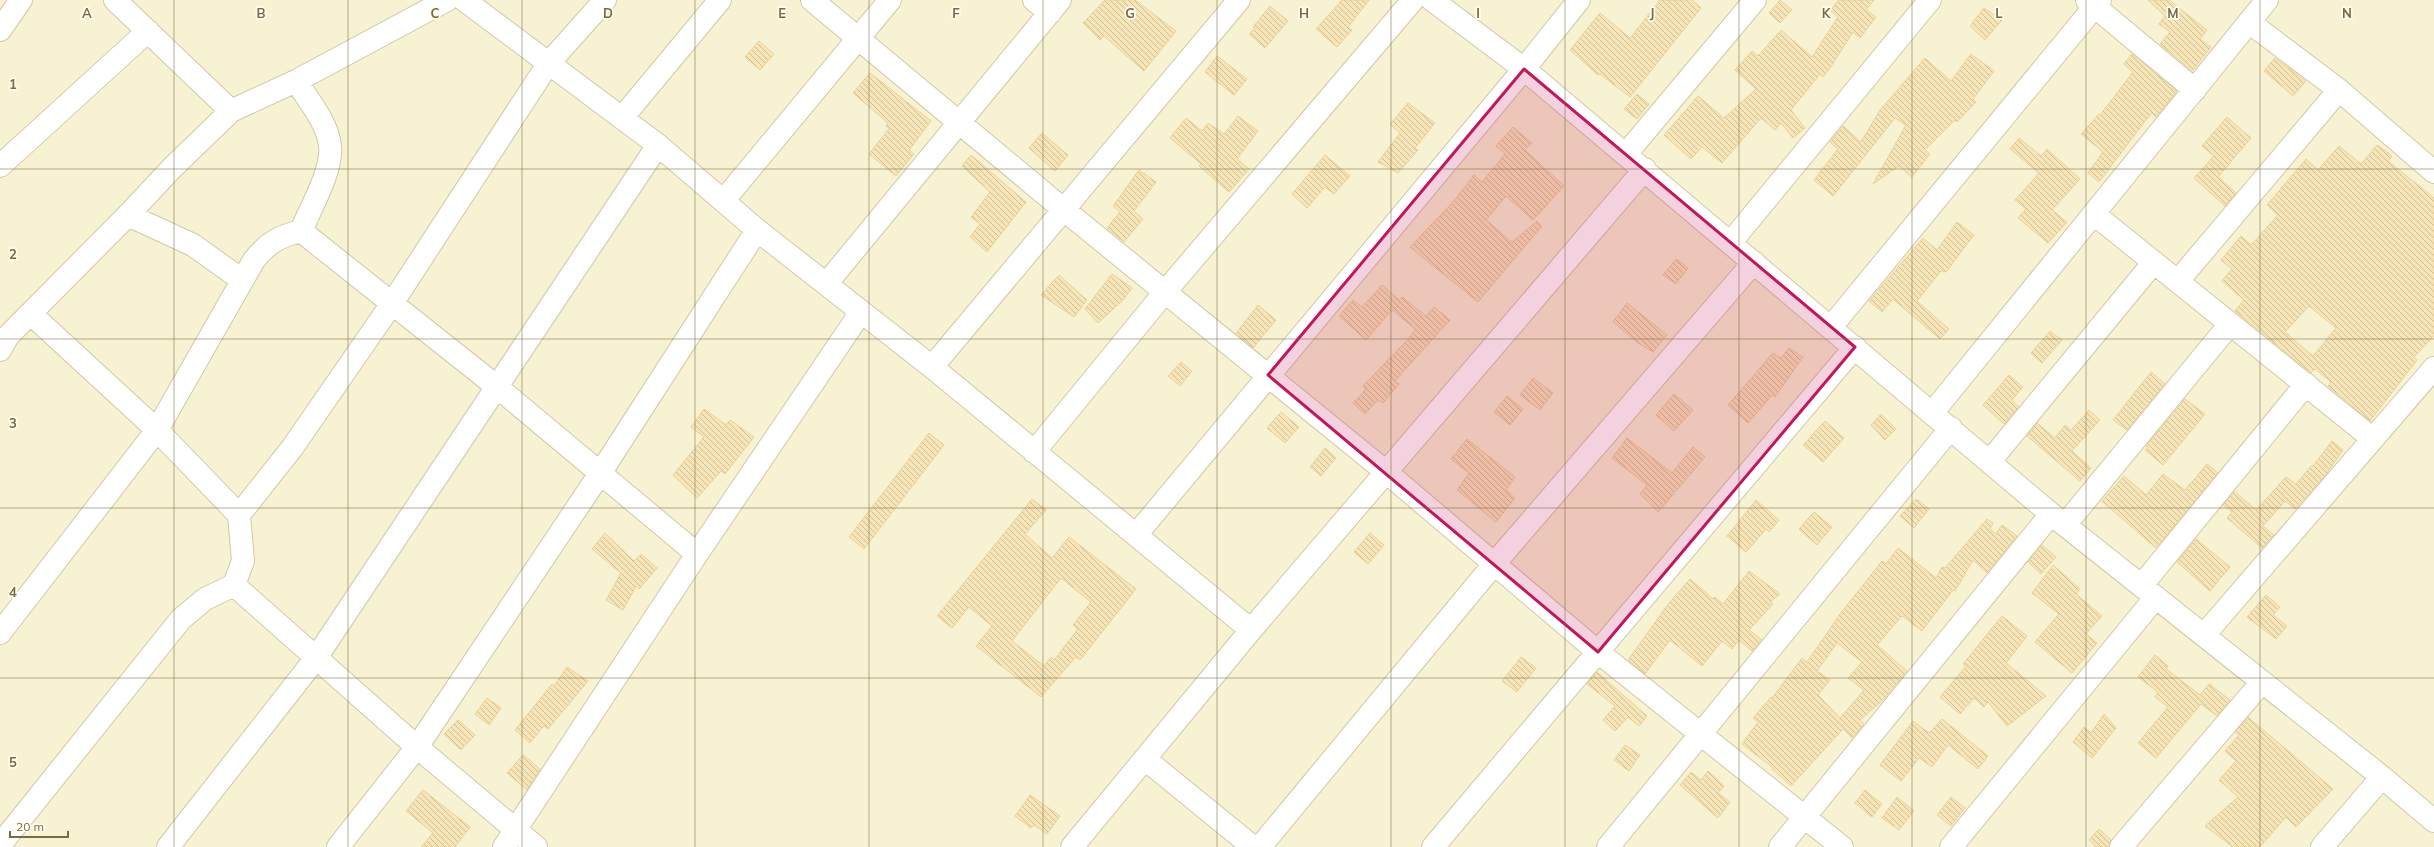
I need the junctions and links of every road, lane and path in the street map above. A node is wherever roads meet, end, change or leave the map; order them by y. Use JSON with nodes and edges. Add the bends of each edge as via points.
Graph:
{"nodes":[{"id":1,"x":21,"y":0,"type":"edge"},
{"id":2,"x":115,"y":0,"type":"edge"},
{"id":3,"x":447,"y":0,"type":"edge"},
{"id":4,"x":464,"y":0,"type":"edge"},
{"id":5,"x":605,"y":0,"type":"edge"},
{"id":6,"x":720,"y":0,"type":"edge"},
{"id":7,"x":812,"y":0,"type":"edge"},
{"id":8,"x":890,"y":0,"type":"edge"},
{"id":9,"x":1239,"y":0,"type":"edge"},
{"id":10,"x":1413,"y":0,"type":"edge"},
{"id":11,"x":1432,"y":0,"type":"edge"},
{"id":12,"x":1579,"y":0,"type":"edge"},
{"id":13,"x":1755,"y":0,"type":"edge"},
{"id":14,"x":1930,"y":0,"type":"edge"},
{"id":15,"x":2267,"y":0,"type":"edge"},
{"id":16,"x":2094,"y":2,"type":"edge"},
{"id":17,"x":1048,"y":4,"type":"edge"},
{"id":18,"x":2249,"y":22,"type":"junction"},
{"id":19,"x":0,"y":30,"type":"edge"},
{"id":20,"x":148,"y":31,"type":"junction"},
{"id":21,"x":858,"y":39,"type":"junction"},
{"id":22,"x":548,"y":64,"type":"junction"},
{"id":23,"x":1524,"y":69,"type":"junction"},
{"id":24,"x":296,"y":81,"type":"junction"},
{"id":25,"x":2195,"y":90,"type":"junction"},
{"id":26,"x":2339,"y":90,"type":"junction"},
{"id":27,"x":231,"y":111,"type":"junction"},
{"id":28,"x":622,"y":118,"type":"junction"},
{"id":29,"x":961,"y":122,"type":"junction"},
{"id":30,"x":658,"y":144,"type":"junction"},
{"id":31,"x":1626,"y":154,"type":"junction"},
{"id":32,"x":0,"y":166,"type":"edge"},
{"id":33,"x":1645,"y":169,"type":"junction"},
{"id":34,"x":2434,"y":172,"type":"edge"},
{"id":35,"x":724,"y":200,"type":"junction"},
{"id":36,"x":1063,"y":209,"type":"junction"},
{"id":37,"x":2094,"y":214,"type":"junction"},
{"id":38,"x":128,"y":216,"type":"junction"},
{"id":39,"x":757,"y":230,"type":"junction"},
{"id":40,"x":300,"y":231,"type":"junction"},
{"id":41,"x":1730,"y":242,"type":"junction"},
{"id":42,"x":1754,"y":262,"type":"junction"},
{"id":43,"x":2154,"y":262,"type":"junction"},
{"id":44,"x":242,"y":280,"type":"junction"},
{"id":45,"x":2178,"y":281,"type":"junction"},
{"id":46,"x":827,"y":283,"type":"junction"},
{"id":47,"x":1165,"y":292,"type":"junction"},
{"id":48,"x":393,"y":302,"type":"junction"},
{"id":49,"x":862,"y":312,"type":"junction"},
{"id":50,"x":31,"y":314,"type":"junction"},
{"id":51,"x":2230,"y":324,"type":"junction"},
{"id":52,"x":1831,"y":327,"type":"junction"},
{"id":53,"x":3,"y":339,"type":"edge"},
{"id":54,"x":1855,"y":347,"type":"junction"},
{"id":55,"x":932,"y":367,"type":"junction"},
{"id":56,"x":2434,"y":368,"type":"edge"},
{"id":57,"x":1268,"y":375,"type":"junction"},
{"id":58,"x":2306,"y":384,"type":"junction"},
{"id":59,"x":496,"y":386,"type":"junction"},
{"id":60,"x":1933,"y":412,"type":"junction"},
{"id":61,"x":1951,"y":428,"type":"junction"},
{"id":62,"x":157,"y":430,"type":"junction"},
{"id":63,"x":2373,"y":439,"type":"junction"},
{"id":64,"x":1034,"y":452,"type":"junction"},
{"id":65,"x":1990,"y":461,"type":"junction"},
{"id":66,"x":1385,"y":471,"type":"junction"},
{"id":67,"x":601,"y":472,"type":"junction"},
{"id":68,"x":239,"y":515,"type":"junction"},
{"id":69,"x":2058,"y":520,"type":"junction"},
{"id":70,"x":1136,"y":535,"type":"junction"},
{"id":71,"x":697,"y":554,"type":"junction"},
{"id":72,"x":1494,"y":564,"type":"junction"},
{"id":73,"x":234,"y":585,"type":"junction"},
{"id":74,"x":2149,"y":591,"type":"junction"},
{"id":75,"x":1251,"y":630,"type":"junction"},
{"id":76,"x":0,"y":633,"type":"edge"},
{"id":77,"x":2204,"y":636,"type":"junction"},
{"id":78,"x":1598,"y":652,"type":"junction"},
{"id":79,"x":316,"y":658,"type":"junction"},
{"id":80,"x":2262,"y":682,"type":"junction"},
{"id":81,"x":1700,"y":734,"type":"junction"},
{"id":82,"x":417,"y":747,"type":"junction"},
{"id":83,"x":1145,"y":759,"type":"junction"},
{"id":84,"x":2382,"y":776,"type":"junction"},
{"id":85,"x":1805,"y":817,"type":"junction"},
{"id":86,"x":2434,"y":821,"type":"edge"},
{"id":87,"x":510,"y":839,"type":"edge"},
{"id":88,"x":0,"y":845,"type":"edge"},
{"id":89,"x":168,"y":847,"type":"edge"},
{"id":90,"x":338,"y":847,"type":"edge"},
{"id":91,"x":536,"y":847,"type":"edge"},
{"id":92,"x":1072,"y":847,"type":"edge"},
{"id":93,"x":1252,"y":847,"type":"edge"},
{"id":94,"x":1260,"y":847,"type":"edge"},
{"id":95,"x":1433,"y":847,"type":"edge"},
{"id":96,"x":1608,"y":847,"type":"edge"},
{"id":97,"x":1780,"y":847,"type":"edge"},
{"id":98,"x":1842,"y":847,"type":"edge"},
{"id":99,"x":1951,"y":847,"type":"edge"},
{"id":100,"x":2121,"y":847,"type":"edge"},
{"id":101,"x":2322,"y":847,"type":"edge"}],
"edges":[{"from":1,"to":19,"type":"street"},
{"from":2,"to":20,"type":"street"},
{"from":3,"to":24,"type":"street"},
{"from":4,"to":22,"type":"street"},
{"from":5,"to":22,"type":"street"},
{"from":6,"to":28,"type":"street"},
{"from":7,"to":21,"type":"street"},
{"from":8,"to":21,"type":"street"},
{"from":9,"to":36,"type":"street"},
{"from":10,"to":47,"type":"street"},
{"from":11,"to":23,"type":"street"},
{"from":12,"to":23,"type":"street"},
{"from":13,"to":31,"type":"street"},
{"from":14,"to":41,"type":"street"},
{"from":15,"to":18,"type":"street"},
{"from":16,"to":25,"type":"street"},
{"from":16,"to":52,"type":"street"},
{"from":17,"to":29,"type":"street"},
{"from":18,"to":25,"type":"street"},
{"from":18,"to":26,"type":"street"},
{"from":20,"to":27,"type":"street"},
{"from":20,"to":32,"type":"street"},
{"from":21,"to":29,"type":"street"},
{"from":21,"to":35,"type":"street"},
{"from":22,"to":28,"type":"street"},
{"from":22,"to":48,"type":"street"},
{"from":23,"to":31,"type":"street"},
{"from":23,"to":57,"type":"street"},
{"from":24,"to":27,"type":"street"},
{"from":24,"to":40,"type":"street","via":[[326,130],[331,147],[328,165]]},
{"from":25,"to":37,"type":"street"},
{"from":26,"to":34,"type":"street"},
{"from":26,"to":45,"type":"street"},
{"from":27,"to":38,"type":"street","via":[[172,168]]},
{"from":28,"to":30,"type":"street"},
{"from":29,"to":36,"type":"street"},
{"from":29,"to":46,"type":"street"},
{"from":30,"to":35,"type":"street"},
{"from":30,"to":59,"type":"street"},
{"from":31,"to":33,"type":"street"},
{"from":33,"to":41,"type":"street"},
{"from":33,"to":66,"type":"street"},
{"from":35,"to":39,"type":"street"},
{"from":36,"to":47,"type":"street"},
{"from":36,"to":55,"type":"street"},
{"from":37,"to":43,"type":"street"},
{"from":37,"to":60,"type":"street"},
{"from":38,"to":44,"type":"street","via":[[193,245]]},
{"from":38,"to":50,"type":"street"},
{"from":39,"to":46,"type":"street"},
{"from":39,"to":67,"type":"street"},
{"from":40,"to":44,"type":"street","via":[[279,236],[265,247]]},
{"from":40,"to":48,"type":"street"},
{"from":41,"to":42,"type":"street"},
{"from":42,"to":52,"type":"street"},
{"from":42,"to":72,"type":"street"},
{"from":43,"to":45,"type":"street"},
{"from":43,"to":65,"type":"street"},
{"from":44,"to":62,"type":"street"},
{"from":45,"to":51,"type":"street"},
{"from":46,"to":49,"type":"street"},
{"from":47,"to":57,"type":"street"},
{"from":47,"to":64,"type":"street"},
{"from":48,"to":59,"type":"street"},
{"from":48,"to":68,"type":"street","via":[[292,448]]},
{"from":49,"to":55,"type":"street"},
{"from":49,"to":71,"type":"street"},
{"from":50,"to":53,"type":"street"},
{"from":50,"to":62,"type":"street"},
{"from":51,"to":58,"type":"street"},
{"from":51,"to":69,"type":"street"},
{"from":52,"to":54,"type":"street"},
{"from":54,"to":60,"type":"street"},
{"from":54,"to":78,"type":"street"},
{"from":55,"to":64,"type":"street"},
{"from":56,"to":63,"type":"street"},
{"from":57,"to":66,"type":"street"},
{"from":57,"to":70,"type":"street"},
{"from":58,"to":63,"type":"street"},
{"from":58,"to":74,"type":"street"},
{"from":59,"to":67,"type":"street"},
{"from":59,"to":79,"type":"street"},
{"from":60,"to":61,"type":"street"},
{"from":61,"to":65,"type":"street"},
{"from":61,"to":81,"type":"street"},
{"from":62,"to":68,"type":"street"},
{"from":62,"to":76,"type":"street"},
{"from":63,"to":77,"type":"street"},
{"from":64,"to":70,"type":"street"},
{"from":65,"to":69,"type":"street"},
{"from":66,"to":72,"type":"street"},
{"from":66,"to":75,"type":"street"},
{"from":67,"to":71,"type":"street"},
{"from":67,"to":82,"type":"street"},
{"from":68,"to":73,"type":"street","via":[[243,561]]},
{"from":69,"to":74,"type":"street"},
{"from":69,"to":85,"type":"street"},
{"from":70,"to":75,"type":"street"},
{"from":71,"to":87,"type":"street"},
{"from":72,"to":78,"type":"street"},
{"from":72,"to":94,"type":"street"},
{"from":73,"to":79,"type":"street"},
{"from":73,"to":88,"type":"street","via":[[205,599],[181,619]]},
{"from":74,"to":77,"type":"street"},
{"from":74,"to":99,"type":"street"},
{"from":75,"to":83,"type":"street"},
{"from":77,"to":80,"type":"street"},
{"from":78,"to":81,"type":"street"},
{"from":78,"to":95,"type":"street"},
{"from":79,"to":82,"type":"street"},
{"from":79,"to":89,"type":"street"},
{"from":80,"to":84,"type":"street"},
{"from":80,"to":100,"type":"street"},
{"from":81,"to":85,"type":"street"},
{"from":81,"to":96,"type":"street"},
{"from":82,"to":87,"type":"street"},
{"from":82,"to":90,"type":"street"},
{"from":83,"to":92,"type":"street"},
{"from":83,"to":93,"type":"street"},
{"from":84,"to":86,"type":"street"},
{"from":84,"to":101,"type":"street"},
{"from":85,"to":97,"type":"street"},
{"from":85,"to":98,"type":"street"},
{"from":87,"to":91,"type":"street"}]}
